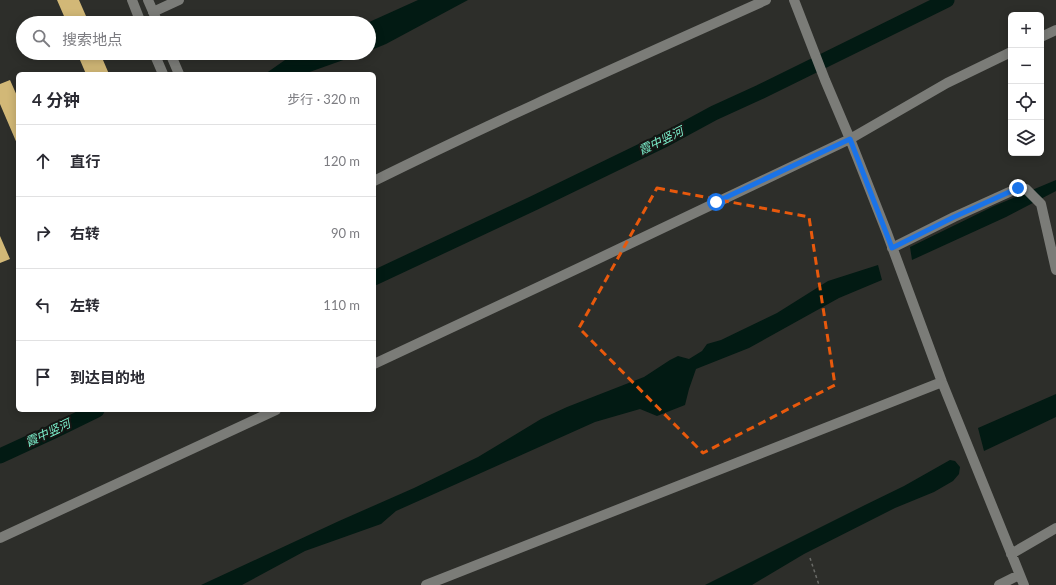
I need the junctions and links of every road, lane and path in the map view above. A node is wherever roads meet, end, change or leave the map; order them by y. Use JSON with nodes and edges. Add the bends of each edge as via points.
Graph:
{"nodes":[{"id":1,"x":132,"y":0,"type":"edge"},
{"id":2,"x":148,"y":0,"type":"edge"},
{"id":3,"x":179,"y":0,"type":"edge"},
{"id":4,"x":766,"y":0,"type":"edge"},
{"id":5,"x":794,"y":0,"type":"edge"},
{"id":6,"x":153,"y":12,"type":"junction"},
{"id":7,"x":138,"y":16,"type":"edge"},
{"id":8,"x":155,"y":16,"type":"edge"},
{"id":9,"x":1056,"y":30,"type":"edge"},
{"id":10,"x":1044,"y":36,"type":"edge"},
{"id":11,"x":1008,"y":53,"type":"edge"},
{"id":12,"x":157,"y":60,"type":"edge"},
{"id":13,"x":173,"y":60,"type":"edge"},
{"id":14,"x":162,"y":72,"type":"edge"},
{"id":15,"x":178,"y":72,"type":"edge"},
{"id":16,"x":850,"y":139,"type":"junction"},
{"id":17,"x":376,"y":180,"type":"edge"},
{"id":18,"x":892,"y":248,"type":"junction"},
{"id":19,"x":1056,"y":270,"type":"edge"},
{"id":20,"x":376,"y":363,"type":"edge"},
{"id":21,"x":942,"y":382,"type":"junction"},
{"id":22,"x":272,"y":412,"type":"edge"},
{"id":23,"x":1056,"y":528,"type":"edge"},
{"id":24,"x":0,"y":538,"type":"edge"},
{"id":25,"x":1011,"y":554,"type":"junction"},
{"id":26,"x":810,"y":558,"type":"dead end"},
{"id":27,"x":1019,"y":575,"type":"junction"},
{"id":28,"x":426,"y":585,"type":"edge"},
{"id":29,"x":819,"y":585,"type":"edge"},
{"id":30,"x":999,"y":585,"type":"edge"},
{"id":31,"x":1024,"y":585,"type":"edge"}],
"edges":[{"from":1,"to":7,"type":"street"},
{"from":2,"to":6,"type":"street"},
{"from":3,"to":6,"type":"street"},
{"from":4,"to":17,"type":"street"},
{"from":5,"to":16,"type":"street"},
{"from":6,"to":8,"type":"street"},
{"from":9,"to":10,"type":"street"},
{"from":11,"to":16,"type":"street","via":[[947,83]]},
{"from":12,"to":14,"type":"street"},
{"from":13,"to":15,"type":"street"},
{"from":16,"to":18,"type":"street"},
{"from":16,"to":20,"type":"street"},
{"from":18,"to":19,"type":"street","via":[[1018,188],[1026,189],[1041,204]]},
{"from":18,"to":21,"type":"street"},
{"from":21,"to":25,"type":"street"},
{"from":21,"to":28,"type":"street"},
{"from":22,"to":24,"type":"street"},
{"from":23,"to":25,"type":"street"},
{"from":25,"to":27,"type":"street"},
{"from":26,"to":29,"type":"path"},
{"from":27,"to":30,"type":"street"},
{"from":27,"to":31,"type":"street"}]}
